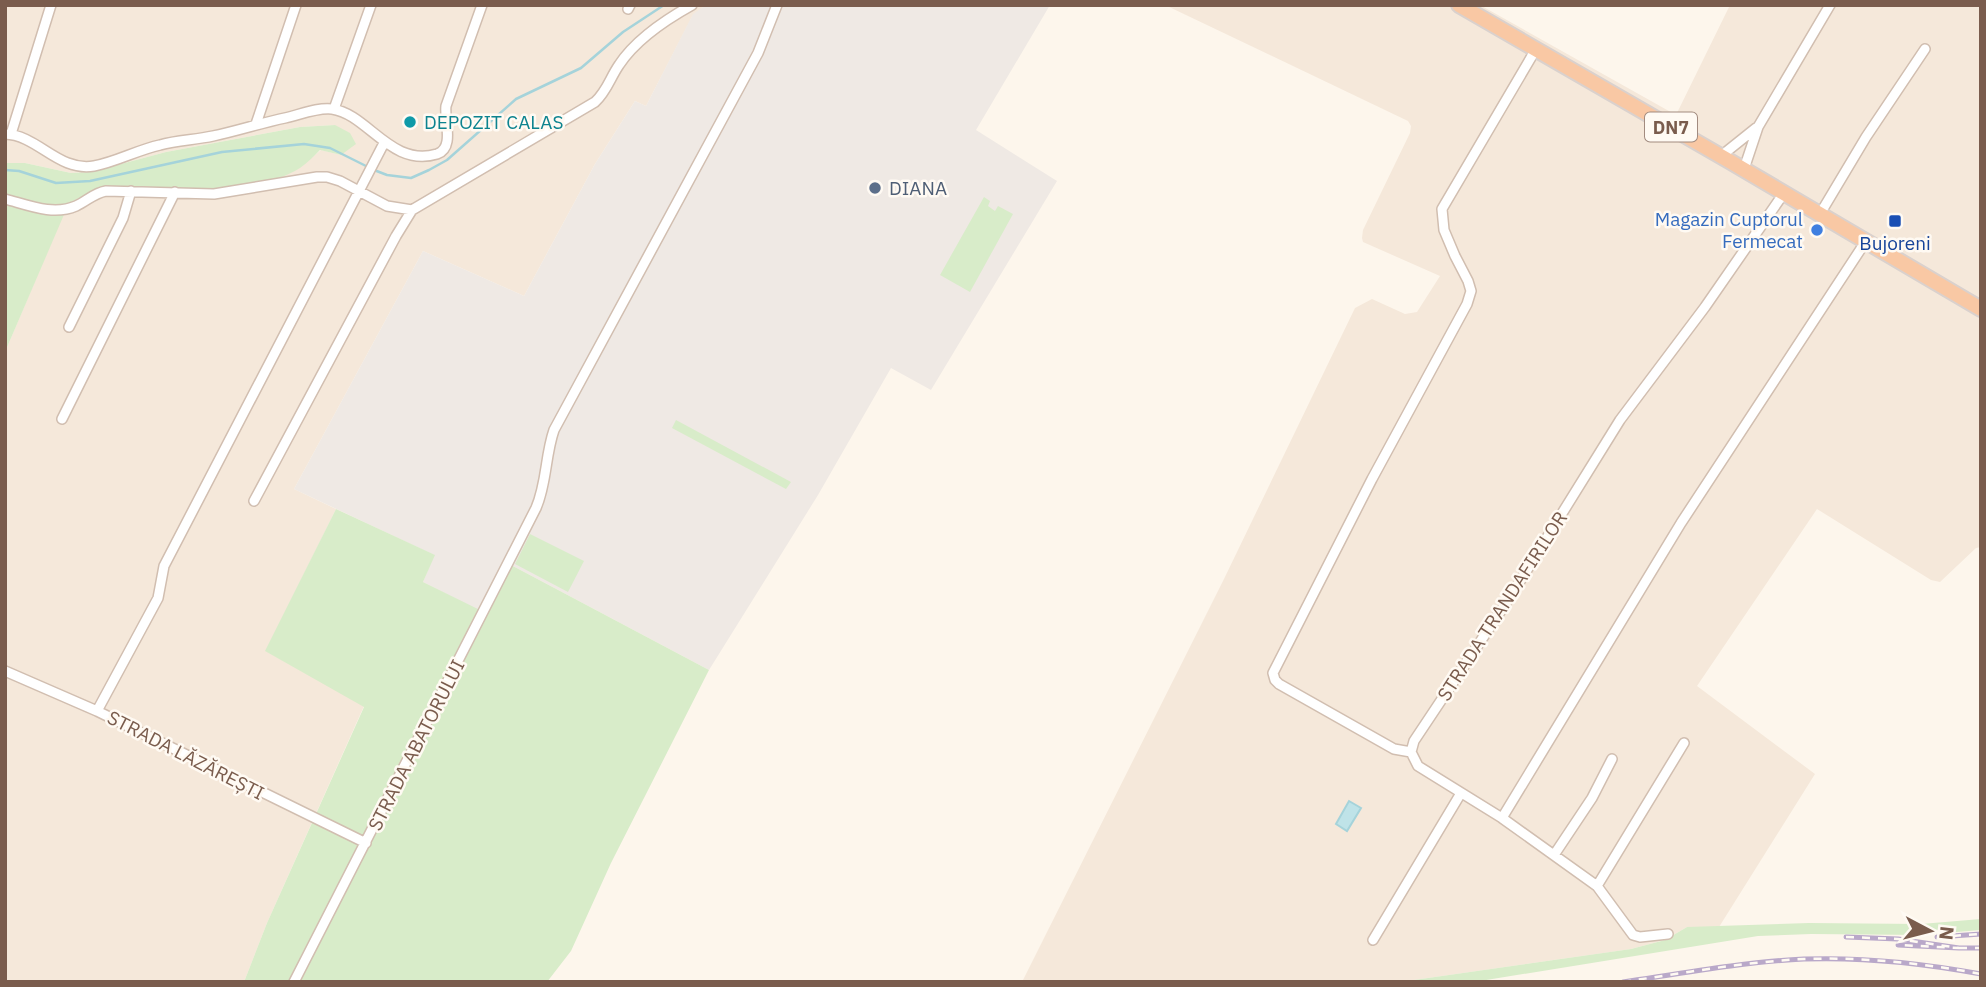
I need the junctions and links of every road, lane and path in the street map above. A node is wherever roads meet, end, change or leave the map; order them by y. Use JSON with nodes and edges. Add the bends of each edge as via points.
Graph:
{"nodes":[{"id":1,"x":51,"y":5,"type":"edge"},
{"id":2,"x":296,"y":5,"type":"edge"},
{"id":3,"x":371,"y":5,"type":"edge"},
{"id":4,"x":482,"y":5,"type":"edge"},
{"id":5,"x":692,"y":5,"type":"edge"},
{"id":6,"x":777,"y":5,"type":"edge"},
{"id":7,"x":1460,"y":5,"type":"edge"},
{"id":8,"x":1830,"y":5,"type":"edge"},
{"id":9,"x":1536,"y":49,"type":"junction"},
{"id":10,"x":1925,"y":49,"type":"dead end"},
{"id":11,"x":334,"y":109,"type":"junction"},
{"id":12,"x":256,"y":124,"type":"junction"},
{"id":13,"x":1758,"y":127,"type":"junction"},
{"id":14,"x":8,"y":134,"type":"edge"},
{"id":15,"x":384,"y":143,"type":"junction"},
{"id":16,"x":1721,"y":156,"type":"junction"},
{"id":17,"x":1744,"y":170,"type":"junction"},
{"id":18,"x":131,"y":191,"type":"junction"},
{"id":19,"x":360,"y":191,"type":"junction"},
{"id":20,"x":175,"y":192,"type":"junction"},
{"id":21,"x":1784,"y":193,"type":"junction"},
{"id":22,"x":5,"y":199,"type":"edge"},
{"id":23,"x":19,"y":203,"type":"junction"},
{"id":24,"x":5,"y":206,"type":"edge"},
{"id":25,"x":412,"y":210,"type":"junction"},
{"id":26,"x":1820,"y":214,"type":"junction"},
{"id":27,"x":1866,"y":241,"type":"junction"},
{"id":28,"x":1981,"y":309,"type":"edge"},
{"id":29,"x":69,"y":327,"type":"dead end"},
{"id":30,"x":62,"y":419,"type":"dead end"},
{"id":31,"x":254,"y":500,"type":"dead end"},
{"id":32,"x":5,"y":671,"type":"edge"},
{"id":33,"x":97,"y":710,"type":"junction"},
{"id":34,"x":1684,"y":743,"type":"dead end"},
{"id":35,"x":1411,"y":752,"type":"junction"},
{"id":36,"x":1612,"y":759,"type":"dead end"},
{"id":37,"x":1461,"y":793,"type":"junction"},
{"id":38,"x":1502,"y":818,"type":"junction"},
{"id":39,"x":366,"y":843,"type":"junction"},
{"id":40,"x":1554,"y":855,"type":"junction"},
{"id":41,"x":1597,"y":886,"type":"junction"},
{"id":42,"x":1668,"y":934,"type":"dead end"},
{"id":43,"x":1373,"y":940,"type":"dead end"},
{"id":44,"x":294,"y":982,"type":"edge"}],
"edges":[{"from":1,"to":14,"type":"street"},
{"from":2,"to":12,"type":"street"},
{"from":3,"to":11,"type":"street"},
{"from":4,"to":15,"type":"street","via":[[446,106],[447,145],[442,152],[427,156]]},
{"from":5,"to":25,"type":"street","via":[[637,43],[595,102]]},
{"from":6,"to":39,"type":"street","name":"STRADA ABATORULUI","via":[[758,53],[554,430],[536,508]]},
{"from":7,"to":9,"type":"highway","number":"DN7"},
{"from":8,"to":13,"type":"street"},
{"from":9,"to":16,"type":"highway","number":"DN7"},
{"from":9,"to":35,"type":"street","via":[[1442,209],[1444,230],[1471,291],[1466,304],[1273,673],[1279,684],[1394,749]]},
{"from":10,"to":26,"type":"street"},
{"from":11,"to":12,"type":"street"},
{"from":11,"to":15,"type":"street"},
{"from":12,"to":14,"type":"street","via":[[162,144],[92,166],[66,164]]},
{"from":13,"to":16,"type":"street"},
{"from":13,"to":17,"type":"street"},
{"from":15,"to":19,"type":"street"},
{"from":16,"to":17,"type":"highway","number":"DN7"},
{"from":17,"to":21,"type":"highway","number":"DN7"},
{"from":18,"to":20,"type":"street"},
{"from":18,"to":23,"type":"street","via":[[97,193],[61,209]]},
{"from":18,"to":29,"type":"street","via":[[123,218]]},
{"from":19,"to":20,"type":"street","via":[[317,177],[233,192]]},
{"from":19,"to":25,"type":"street","via":[[387,206]]},
{"from":19,"to":33,"type":"street","via":[[164,566],[158,598]]},
{"from":20,"to":30,"type":"street"},
{"from":21,"to":26,"type":"highway","number":"DN7"},
{"from":21,"to":35,"type":"street","name":"STRADA TRANDAFIRILOR","via":[[1620,420]]},
{"from":22,"to":23,"type":"street"},
{"from":23,"to":24,"type":"street"},
{"from":25,"to":31,"type":"street"},
{"from":26,"to":27,"type":"highway","number":"DN7"},
{"from":27,"to":28,"type":"highway","number":"DN7"},
{"from":27,"to":38,"type":"street","via":[[1681,523]]},
{"from":32,"to":33,"type":"street","name":"STRADA LĂZĂREȘTI"},
{"from":33,"to":39,"type":"street","name":"STRADA LĂZĂREȘTI"},
{"from":34,"to":41,"type":"street"},
{"from":35,"to":37,"type":"street","via":[[1418,766]]},
{"from":36,"to":40,"type":"street"},
{"from":37,"to":38,"type":"street"},
{"from":37,"to":43,"type":"street"},
{"from":38,"to":40,"type":"street"},
{"from":39,"to":44,"type":"street","name":"STRADA ABATORULUI"},
{"from":40,"to":41,"type":"street"},
{"from":41,"to":42,"type":"street","via":[[1633,935]]}]}
